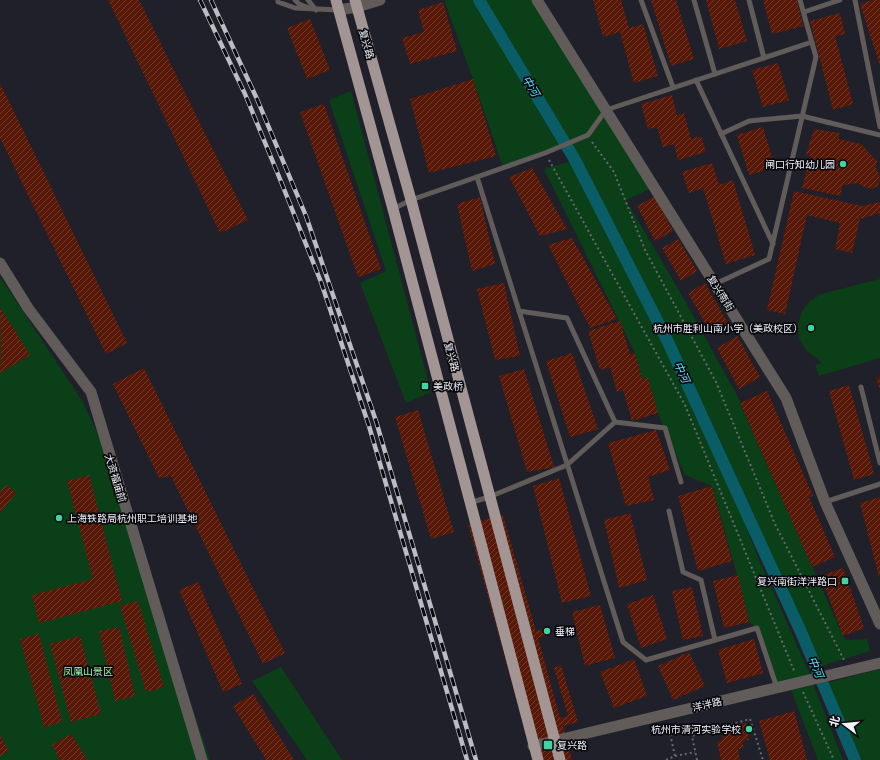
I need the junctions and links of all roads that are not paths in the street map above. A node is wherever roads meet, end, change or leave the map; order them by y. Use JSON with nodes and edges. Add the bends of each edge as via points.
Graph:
{"nodes":[{"id":1,"x":278,"y":0,"type":"edge"},
{"id":2,"x":295,"y":0,"type":"edge"},
{"id":3,"x":308,"y":0,"type":"edge"},
{"id":4,"x":380,"y":0,"type":"edge"},
{"id":5,"x":537,"y":0,"type":"edge"},
{"id":6,"x":641,"y":0,"type":"edge"},
{"id":7,"x":694,"y":0,"type":"edge"},
{"id":8,"x":749,"y":0,"type":"edge"},
{"id":9,"x":800,"y":0,"type":"edge"},
{"id":10,"x":840,"y":0,"type":"edge"},
{"id":11,"x":855,"y":0,"type":"edge"},
{"id":12,"x":356,"y":3,"type":"edge"},
{"id":13,"x":337,"y":5,"type":"edge"},
{"id":14,"x":316,"y":10,"type":"junction"},
{"id":15,"x":804,"y":12,"type":"junction"},
{"id":16,"x":812,"y":42,"type":"junction"},
{"id":17,"x":764,"y":58,"type":"junction"},
{"id":18,"x":715,"y":74,"type":"junction"},
{"id":19,"x":696,"y":80,"type":"junction"},
{"id":20,"x":673,"y":87,"type":"junction"},
{"id":21,"x":606,"y":110,"type":"junction"},
{"id":22,"x":802,"y":116,"type":"junction"},
{"id":23,"x":880,"y":127,"type":"edge"},
{"id":24,"x":721,"y":134,"type":"junction"},
{"id":25,"x":880,"y":136,"type":"edge"},
{"id":26,"x":477,"y":177,"type":"junction"},
{"id":27,"x":411,"y":200,"type":"junction"},
{"id":28,"x":393,"y":209,"type":"junction"},
{"id":29,"x":772,"y":244,"type":"junction"},
{"id":30,"x":0,"y":263,"type":"edge"},
{"id":31,"x":715,"y":284,"type":"junction"},
{"id":32,"x":519,"y":311,"type":"junction"},
{"id":33,"x":861,"y":387,"type":"dead end"},
{"id":34,"x":614,"y":422,"type":"junction"},
{"id":35,"x":880,"y":463,"type":"edge"},
{"id":36,"x":567,"y":465,"type":"junction"},
{"id":37,"x":681,"y":482,"type":"dead end"},
{"id":38,"x":880,"y":484,"type":"edge"},
{"id":39,"x":489,"y":497,"type":"junction"},
{"id":40,"x":825,"y":502,"type":"junction"},
{"id":41,"x":470,"y":503,"type":"junction"},
{"id":42,"x":669,"y":511,"type":"dead end"},
{"id":43,"x":880,"y":624,"type":"edge"},
{"id":44,"x":715,"y":640,"type":"junction"},
{"id":45,"x":880,"y":663,"type":"edge"},
{"id":46,"x":777,"y":688,"type":"junction"},
{"id":47,"x":555,"y":740,"type":"junction"},
{"id":48,"x":533,"y":746,"type":"junction"},
{"id":49,"x":202,"y":760,"type":"edge"},
{"id":50,"x":538,"y":760,"type":"edge"},
{"id":51,"x":560,"y":760,"type":"edge"}],
"edges":[{"from":1,"to":14,"type":"lane","via":[[295,8]]},
{"from":2,"to":14,"type":"lane"},
{"from":3,"to":14,"type":"lane"},
{"from":4,"to":12,"type":"street"},
{"from":5,"to":21,"type":"street","name":"复兴南街"},
{"from":6,"to":20,"type":"lane"},
{"from":7,"to":18,"type":"lane"},
{"from":8,"to":17,"type":"lane"},
{"from":9,"to":15,"type":"lane"},
{"from":10,"to":15,"type":"lane"},
{"from":11,"to":23,"type":"lane"},
{"from":12,"to":13,"type":"street"},
{"from":12,"to":27,"type":"main road","name":"复兴路"},
{"from":13,"to":14,"type":"lane"},
{"from":13,"to":28,"type":"main road","name":"复兴路"},
{"from":15,"to":16,"type":"lane"},
{"from":16,"to":17,"type":"lane"},
{"from":16,"to":22,"type":"lane","via":[[816,57]]},
{"from":17,"to":18,"type":"lane"},
{"from":18,"to":19,"type":"lane"},
{"from":19,"to":20,"type":"lane"},
{"from":19,"to":24,"type":"lane"},
{"from":20,"to":21,"type":"lane"},
{"from":21,"to":26,"type":"lane","via":[[588,135]]},
{"from":21,"to":31,"type":"street","name":"复兴南街"},
{"from":22,"to":24,"type":"lane","via":[[749,121]]},
{"from":22,"to":25,"type":"lane"},
{"from":22,"to":29,"type":"lane"},
{"from":24,"to":29,"type":"lane"},
{"from":26,"to":27,"type":"lane"},
{"from":26,"to":32,"type":"lane"},
{"from":27,"to":28,"type":"lane"},
{"from":27,"to":39,"type":"main road","name":"复兴路"},
{"from":28,"to":41,"type":"main road","name":"复兴路"},
{"from":29,"to":31,"type":"lane","via":[[769,259]]},
{"from":30,"to":49,"type":"street","name":"大资福庙前","via":[[28,308],[91,392]]},
{"from":31,"to":40,"type":"street","name":"复兴南街","via":[[786,398]]},
{"from":32,"to":34,"type":"lane","via":[[567,318]]},
{"from":32,"to":36,"type":"lane"},
{"from":33,"to":35,"type":"lane"},
{"from":34,"to":36,"type":"lane"},
{"from":34,"to":37,"type":"lane","via":[[665,428]]},
{"from":36,"to":39,"type":"lane"},
{"from":36,"to":44,"type":"lane","via":[[623,642],[646,660]]},
{"from":38,"to":40,"type":"lane"},
{"from":39,"to":41,"type":"lane"},
{"from":39,"to":47,"type":"main road","name":"复兴路"},
{"from":40,"to":43,"type":"street","name":"复兴南街"},
{"from":41,"to":48,"type":"main road","name":"复兴路"},
{"from":42,"to":44,"type":"lane","via":[[683,572],[701,580]]},
{"from":44,"to":46,"type":"lane","via":[[757,628]]},
{"from":45,"to":46,"type":"street","name":"洋泮路"},
{"from":46,"to":47,"type":"street","name":"洋泮路"},
{"from":47,"to":48,"type":"street","name":"洋泮路"},
{"from":47,"to":51,"type":"main road","name":"复兴路"},
{"from":48,"to":50,"type":"main road","name":"复兴路"}]}
